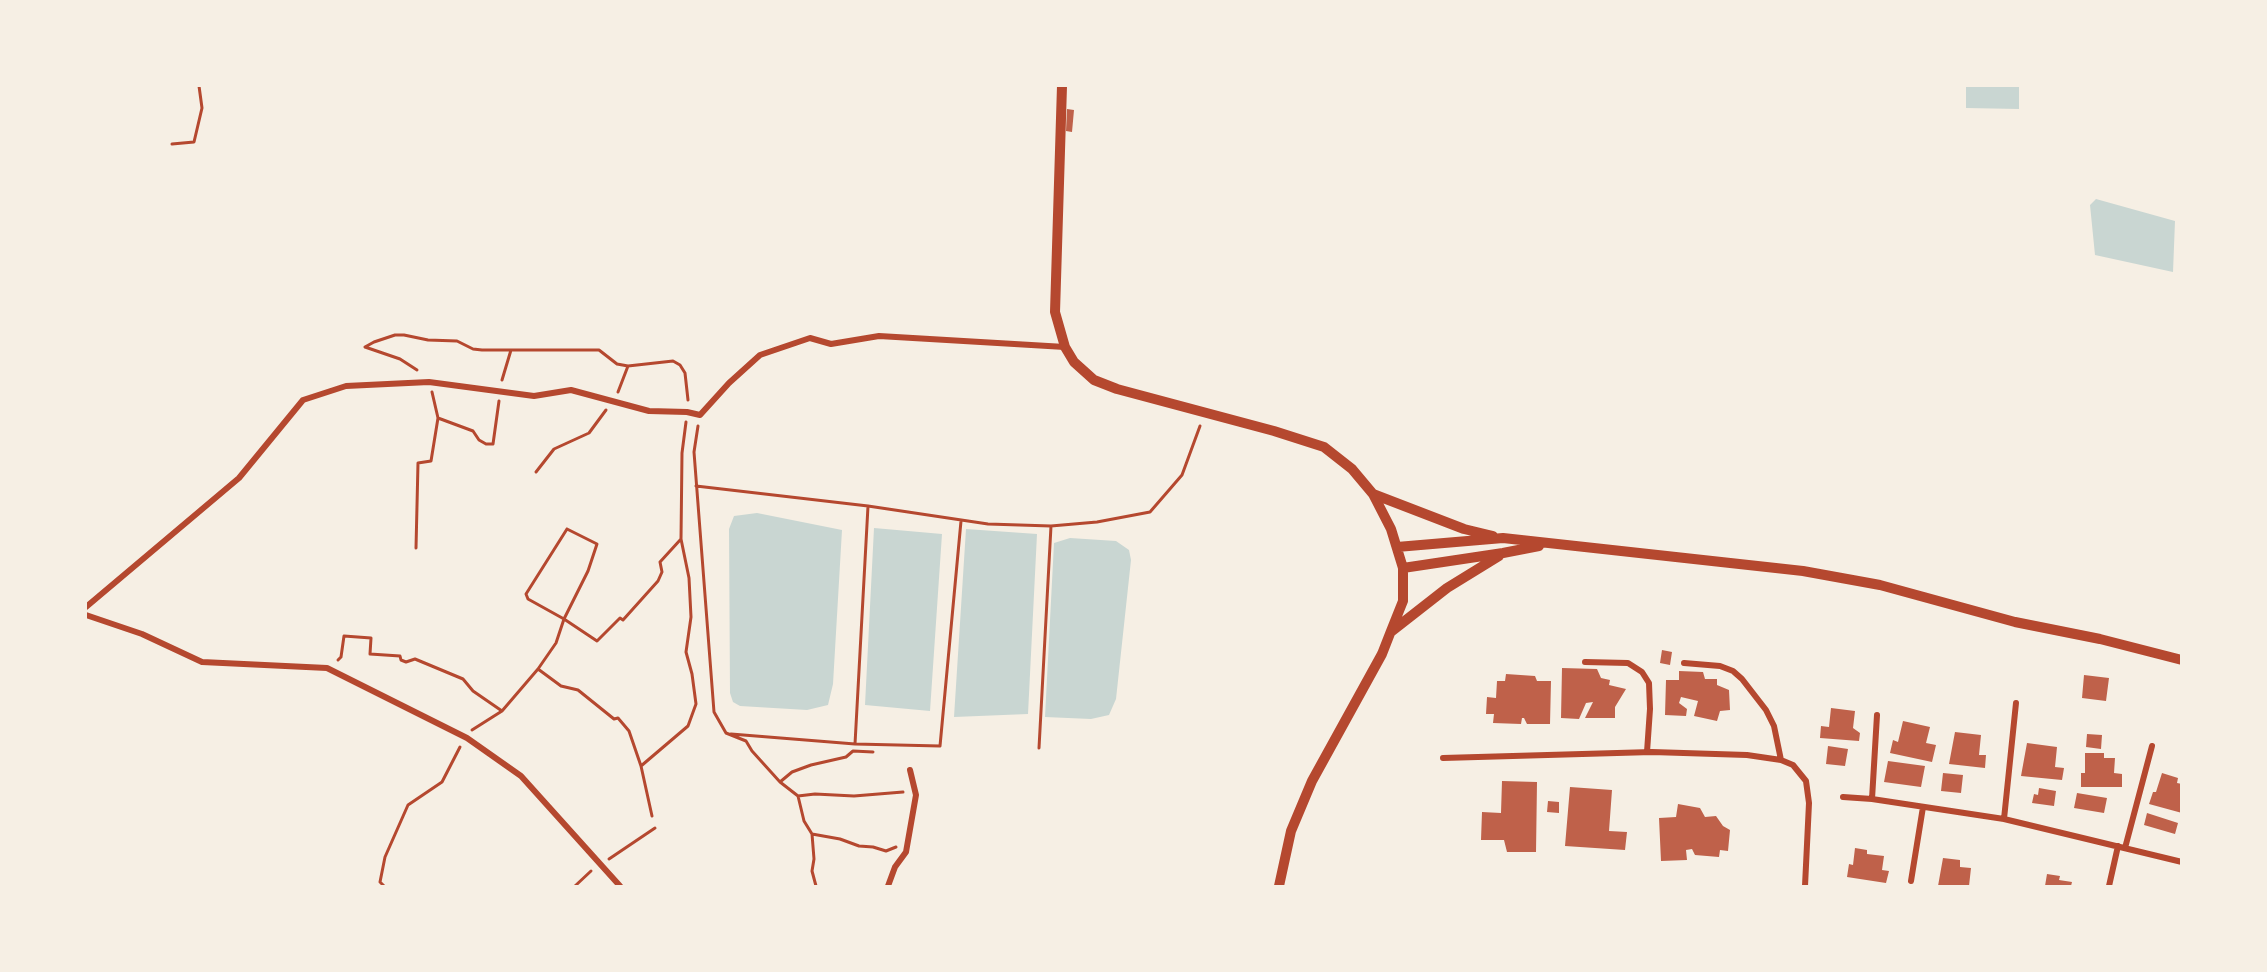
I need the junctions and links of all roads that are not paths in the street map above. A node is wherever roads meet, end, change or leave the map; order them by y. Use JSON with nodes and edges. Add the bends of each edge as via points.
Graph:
{"nodes":[{"id":1,"x":1062,"y":86,"type":"edge"},
{"id":2,"x":1065,"y":347,"type":"junction"},
{"id":3,"x":1373,"y":494,"type":"junction"},
{"id":4,"x":1503,"y":538,"type":"junction"},
{"id":5,"x":1548,"y":544,"type":"junction"},
{"id":6,"x":1397,"y":547,"type":"junction"},
{"id":7,"x":1503,"y":554,"type":"junction"},
{"id":8,"x":1403,"y":568,"type":"junction"},
{"id":9,"x":86,"y":607,"type":"edge"},
{"id":10,"x":86,"y":615,"type":"edge"},
{"id":11,"x":1391,"y":631,"type":"junction"},
{"id":12,"x":2181,"y":660,"type":"edge"},
{"id":13,"x":1585,"y":662,"type":"dead end"},
{"id":14,"x":1684,"y":663,"type":"dead end"},
{"id":15,"x":2016,"y":703,"type":"dead end"},
{"id":16,"x":1877,"y":716,"type":"dead end"},
{"id":17,"x":2152,"y":746,"type":"dead end"},
{"id":18,"x":1647,"y":752,"type":"junction"},
{"id":19,"x":1443,"y":758,"type":"dead end"},
{"id":20,"x":1781,"y":760,"type":"junction"},
{"id":21,"x":910,"y":770,"type":"dead end"},
{"id":22,"x":1843,"y":797,"type":"dead end"},
{"id":23,"x":1872,"y":799,"type":"junction"},
{"id":24,"x":1923,"y":807,"type":"junction"},
{"id":25,"x":2004,"y":819,"type":"junction"},
{"id":26,"x":2118,"y":846,"type":"junction"},
{"id":27,"x":2125,"y":848,"type":"junction"},
{"id":28,"x":2181,"y":862,"type":"edge"},
{"id":29,"x":1911,"y":880,"type":"dead end"},
{"id":30,"x":620,"y":886,"type":"edge"},
{"id":31,"x":888,"y":886,"type":"edge"},
{"id":32,"x":1278,"y":886,"type":"edge"},
{"id":33,"x":1805,"y":886,"type":"edge"},
{"id":34,"x":2109,"y":886,"type":"edge"}],
"edges":[{"from":1,"to":2,"type":"street","via":[[1055,312]]},
{"from":2,"to":3,"type":"street","via":[[1074,362],[1094,380],[1117,389],[1324,447],[1352,469]]},
{"from":2,"to":9,"type":"street","via":[[879,336],[831,344],[810,338],[760,355],[700,415],[648,411],[571,390],[534,396],[429,382],[346,386],[303,400],[239,478]]},
{"from":3,"to":4,"type":"street","via":[[1464,529]]},
{"from":3,"to":6,"type":"street"},
{"from":4,"to":5,"type":"street"},
{"from":4,"to":6,"type":"street"},
{"from":5,"to":7,"type":"street"},
{"from":5,"to":12,"type":"street","via":[[1803,571],[1880,585],[2015,622]]},
{"from":6,"to":8,"type":"street"},
{"from":7,"to":8,"type":"street"},
{"from":7,"to":11,"type":"street","via":[[1447,588]]},
{"from":8,"to":11,"type":"street","via":[[1403,601]]},
{"from":10,"to":30,"type":"street","via":[[142,634],[202,662],[327,668],[467,738],[521,776]]},
{"from":11,"to":32,"type":"street","via":[[1308,791],[1291,831]]},
{"from":13,"to":18,"type":"street","via":[[1628,663],[1646,676],[1650,710]]},
{"from":14,"to":20,"type":"street","via":[[1720,666],[1742,679],[1774,726]]},
{"from":15,"to":25,"type":"street"},
{"from":16,"to":23,"type":"street"},
{"from":17,"to":27,"type":"street"},
{"from":18,"to":19,"type":"street"},
{"from":18,"to":20,"type":"street"},
{"from":20,"to":33,"type":"street","via":[[1793,765],[1806,781],[1809,803]]},
{"from":21,"to":31,"type":"street","via":[[916,795],[906,852]]},
{"from":22,"to":23,"type":"street"},
{"from":23,"to":24,"type":"street"},
{"from":24,"to":25,"type":"street"},
{"from":24,"to":29,"type":"street"},
{"from":25,"to":26,"type":"street"},
{"from":26,"to":27,"type":"street"},
{"from":26,"to":34,"type":"street"},
{"from":27,"to":28,"type":"street"}]}
